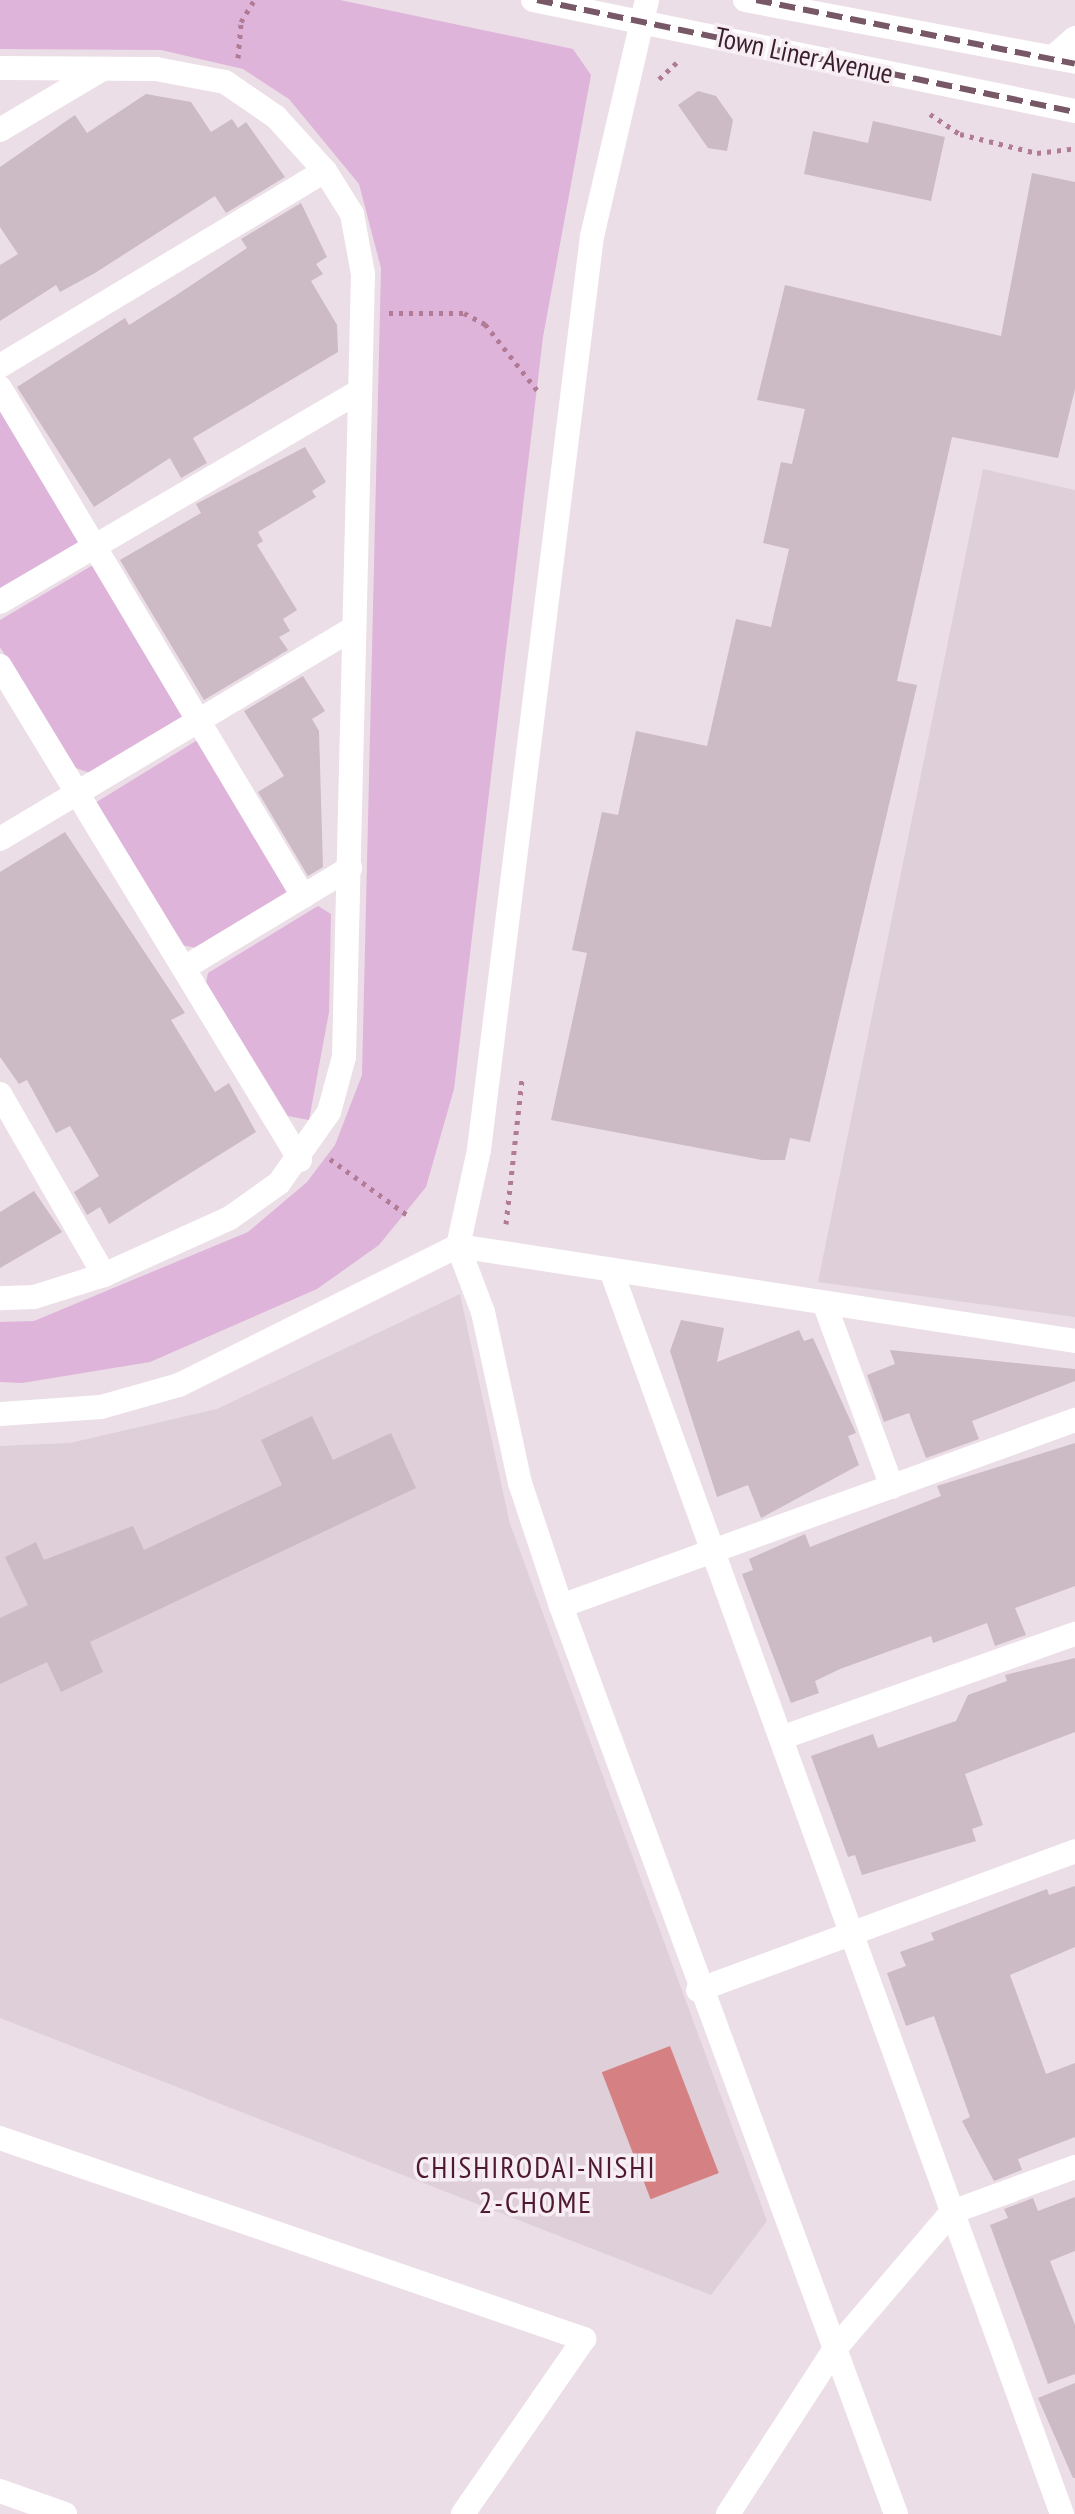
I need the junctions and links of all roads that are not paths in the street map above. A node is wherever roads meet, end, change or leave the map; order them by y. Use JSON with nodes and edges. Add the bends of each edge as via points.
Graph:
{"nodes":[{"id":1,"x":533,"y":0,"type":"edge"},
{"id":2,"x":745,"y":0,"type":"edge"},
{"id":3,"x":644,"y":11,"type":"edge"},
{"id":4,"x":1075,"y":38,"type":"edge"},
{"id":5,"x":1064,"y":60,"type":"edge"},
{"id":6,"x":0,"y":68,"type":"edge"},
{"id":7,"x":102,"y":69,"type":"junction"},
{"id":8,"x":1075,"y":111,"type":"edge"},
{"id":9,"x":0,"y":130,"type":"edge"},
{"id":10,"x":325,"y":171,"type":"junction"},
{"id":11,"x":0,"y":366,"type":"edge"},
{"id":12,"x":0,"y":388,"type":"edge"},
{"id":13,"x":356,"y":393,"type":"junction"},
{"id":14,"x":94,"y":546,"type":"junction"},
{"id":15,"x":0,"y":602,"type":"edge"},
{"id":16,"x":354,"y":628,"type":"junction"},
{"id":17,"x":0,"y":666,"type":"edge"},
{"id":18,"x":199,"y":721,"type":"junction"},
{"id":19,"x":78,"y":794,"type":"junction"},
{"id":20,"x":0,"y":839,"type":"edge"},
{"id":21,"x":350,"y":868,"type":"junction"},
{"id":22,"x":303,"y":896,"type":"junction"},
{"id":23,"x":184,"y":968,"type":"junction"},
{"id":24,"x":0,"y":1094,"type":"edge"},
{"id":25,"x":300,"y":1160,"type":"junction"},
{"id":26,"x":458,"y":1246,"type":"junction"},
{"id":27,"x":612,"y":1273,"type":"junction"},
{"id":28,"x":104,"y":1275,"type":"junction"},
{"id":29,"x":0,"y":1298,"type":"edge"},
{"id":30,"x":825,"y":1305,"type":"junction"},
{"id":31,"x":1075,"y":1341,"type":"edge"},
{"id":32,"x":0,"y":1414,"type":"edge"},
{"id":33,"x":1075,"y":1420,"type":"edge"},
{"id":34,"x":892,"y":1487,"type":"junction"},
{"id":35,"x":713,"y":1551,"type":"junction"},
{"id":36,"x":561,"y":1606,"type":"junction"},
{"id":37,"x":1075,"y":1634,"type":"edge"},
{"id":38,"x":781,"y":1738,"type":"junction"},
{"id":39,"x":1075,"y":1851,"type":"edge"},
{"id":40,"x":851,"y":1933,"type":"junction"},
{"id":41,"x":698,"y":1990,"type":"junction"},
{"id":42,"x":0,"y":2138,"type":"edge"},
{"id":43,"x":1075,"y":2167,"type":"edge"},
{"id":44,"x":952,"y":2212,"type":"junction"},
{"id":45,"x":834,"y":2350,"type":"junction"},
{"id":46,"x":0,"y":2491,"type":"edge"},
{"id":47,"x":65,"y":2514,"type":"edge"},
{"id":48,"x":463,"y":2514,"type":"edge"},
{"id":49,"x":728,"y":2514,"type":"edge"},
{"id":50,"x":896,"y":2514,"type":"edge"},
{"id":51,"x":1062,"y":2514,"type":"edge"}],
"edges":[{"from":1,"to":3,"type":"street","name":"Town Liner Avenue"},
{"from":2,"to":5,"type":"street","name":"Town Liner Avenue"},
{"from":3,"to":8,"type":"street","name":"Town Liner Avenue"},
{"from":3,"to":26,"type":"street","via":[[592,236],[479,1150]]},
{"from":4,"to":5,"type":"street"},
{"from":6,"to":7,"type":"street"},
{"from":7,"to":9,"type":"street"},
{"from":7,"to":10,"type":"street","via":[[225,82],[276,117]]},
{"from":10,"to":11,"type":"street"},
{"from":10,"to":13,"type":"street","via":[[352,214],[363,274]]},
{"from":12,"to":14,"type":"street"},
{"from":13,"to":14,"type":"street"},
{"from":13,"to":16,"type":"street"},
{"from":14,"to":15,"type":"street"},
{"from":14,"to":18,"type":"street"},
{"from":16,"to":18,"type":"street"},
{"from":16,"to":21,"type":"street"},
{"from":17,"to":19,"type":"street"},
{"from":18,"to":19,"type":"street"},
{"from":18,"to":22,"type":"street"},
{"from":19,"to":20,"type":"street"},
{"from":19,"to":23,"type":"street"},
{"from":21,"to":22,"type":"street"},
{"from":21,"to":25,"type":"street","via":[[344,1057],[329,1112]]},
{"from":22,"to":23,"type":"street"},
{"from":23,"to":25,"type":"street"},
{"from":24,"to":28,"type":"street"},
{"from":25,"to":28,"type":"street","via":[[230,1218]]},
{"from":26,"to":27,"type":"street"},
{"from":26,"to":32,"type":"street","via":[[179,1385],[101,1407]]},
{"from":26,"to":36,"type":"street","via":[[483,1312],[520,1483]]},
{"from":27,"to":30,"type":"street"},
{"from":27,"to":35,"type":"street"},
{"from":28,"to":29,"type":"street","via":[[34,1297]]},
{"from":30,"to":31,"type":"street"},
{"from":30,"to":34,"type":"street"},
{"from":33,"to":34,"type":"street"},
{"from":34,"to":35,"type":"street"},
{"from":35,"to":36,"type":"street"},
{"from":35,"to":38,"type":"street"},
{"from":36,"to":41,"type":"street"},
{"from":37,"to":38,"type":"street"},
{"from":38,"to":40,"type":"street"},
{"from":39,"to":40,"type":"street"},
{"from":40,"to":41,"type":"street"},
{"from":40,"to":44,"type":"street"},
{"from":41,"to":45,"type":"street"},
{"from":42,"to":48,"type":"street","via":[[584,2339]]},
{"from":43,"to":44,"type":"street"},
{"from":44,"to":45,"type":"street"},
{"from":44,"to":51,"type":"street"},
{"from":45,"to":49,"type":"street"},
{"from":45,"to":50,"type":"street"},
{"from":46,"to":47,"type":"street"}]}
